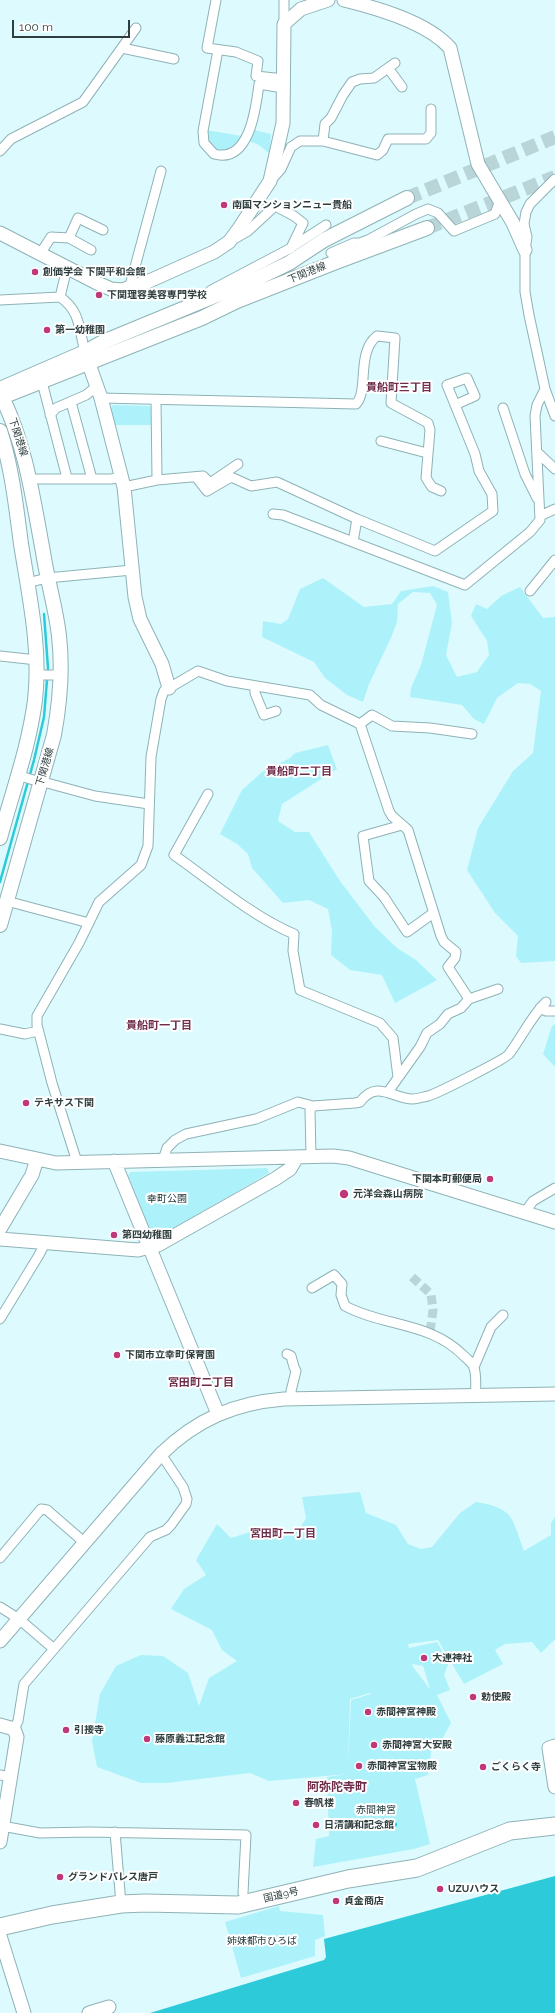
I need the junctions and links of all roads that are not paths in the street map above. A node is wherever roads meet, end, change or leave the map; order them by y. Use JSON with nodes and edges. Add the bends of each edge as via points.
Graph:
{"nodes":[{"id":1,"x":216,"y":0,"type":"edge"},
{"id":2,"x":284,"y":0,"type":"edge"},
{"id":3,"x":328,"y":0,"type":"edge"},
{"id":4,"x":344,"y":0,"type":"edge"},
{"id":5,"x":284,"y":24,"type":"junction"},
{"id":6,"x":136,"y":28,"type":"dead end"},
{"id":7,"x":122,"y":48,"type":"junction"},
{"id":8,"x":218,"y":50,"type":"junction"},
{"id":9,"x":174,"y":59,"type":"dead end"},
{"id":10,"x":283,"y":84,"type":"junction"},
{"id":11,"x":402,"y":87,"type":"dead end"},
{"id":12,"x":431,"y":110,"type":"dead end"},
{"id":13,"x":323,"y":141,"type":"junction"},
{"id":14,"x":0,"y":151,"type":"edge"},
{"id":15,"x":161,"y":171,"type":"dead end"},
{"id":16,"x":555,"y":180,"type":"edge"},
{"id":17,"x":270,"y":181,"type":"junction"},
{"id":18,"x":407,"y":198,"type":"tunnel mouth"},
{"id":19,"x":500,"y":200,"type":"junction"},
{"id":20,"x":326,"y":225,"type":"dead end"},
{"id":21,"x":427,"y":228,"type":"tunnel mouth"},
{"id":22,"x":103,"y":230,"type":"dead end"},
{"id":23,"x":0,"y":233,"type":"edge"},
{"id":24,"x":69,"y":238,"type":"junction"},
{"id":25,"x":324,"y":240,"type":"junction"},
{"id":26,"x":229,"y":242,"type":"junction"},
{"id":27,"x":290,"y":248,"type":"junction"},
{"id":28,"x":92,"y":250,"type":"dead end"},
{"id":29,"x":525,"y":250,"type":"junction"},
{"id":30,"x":40,"y":254,"type":"junction"},
{"id":31,"x":334,"y":257,"type":"junction"},
{"id":32,"x":67,"y":268,"type":"junction"},
{"id":33,"x":129,"y":289,"type":"junction"},
{"id":34,"x":60,"y":297,"type":"junction"},
{"id":35,"x":0,"y":300,"type":"edge"},
{"id":36,"x":215,"y":304,"type":"junction"},
{"id":37,"x":87,"y":358,"type":"junction"},
{"id":38,"x":42,"y":382,"type":"junction"},
{"id":39,"x":545,"y":390,"type":"junction"},
{"id":40,"x":99,"y":392,"type":"junction"},
{"id":41,"x":1,"y":394,"type":"edge"},
{"id":42,"x":156,"y":400,"type":"junction"},
{"id":43,"x":71,"y":402,"type":"junction"},
{"id":44,"x":455,"y":405,"type":"dead end"},
{"id":45,"x":504,"y":408,"type":"dead end"},
{"id":46,"x":50,"y":415,"type":"junction"},
{"id":47,"x":555,"y":416,"type":"edge"},
{"id":48,"x":0,"y":431,"type":"edge"},
{"id":49,"x":381,"y":441,"type":"dead end"},
{"id":50,"x":537,"y":452,"type":"junction"},
{"id":51,"x":427,"y":453,"type":"junction"},
{"id":52,"x":238,"y":464,"type":"dead end"},
{"id":53,"x":555,"y":469,"type":"edge"},
{"id":54,"x":196,"y":477,"type":"junction"},
{"id":55,"x":67,"y":478,"type":"junction"},
{"id":56,"x":30,"y":479,"type":"junction"},
{"id":57,"x":92,"y":479,"type":"junction"},
{"id":58,"x":157,"y":480,"type":"junction"},
{"id":59,"x":123,"y":482,"type":"junction"},
{"id":60,"x":441,"y":491,"type":"dead end"},
{"id":61,"x":538,"y":500,"type":"junction"},
{"id":62,"x":555,"y":509,"type":"edge"},
{"id":63,"x":272,"y":514,"type":"dead end"},
{"id":64,"x":540,"y":516,"type":"junction"},
{"id":65,"x":357,"y":519,"type":"junction"},
{"id":66,"x":353,"y":542,"type":"junction"},
{"id":67,"x":555,"y":560,"type":"edge"},
{"id":68,"x":132,"y":570,"type":"junction"},
{"id":69,"x":47,"y":578,"type":"junction"},
{"id":70,"x":27,"y":583,"type":"junction"},
{"id":71,"x":530,"y":587,"type":"dead end"},
{"id":72,"x":0,"y":656,"type":"edge"},
{"id":73,"x":37,"y":660,"type":"junction"},
{"id":74,"x":40,"y":675,"type":"junction"},
{"id":75,"x":57,"y":675,"type":"junction"},
{"id":76,"x":255,"y":687,"type":"junction"},
{"id":77,"x":170,"y":688,"type":"junction"},
{"id":78,"x":276,"y":711,"type":"dead end"},
{"id":79,"x":360,"y":724,"type":"junction"},
{"id":80,"x":472,"y":734,"type":"dead end"},
{"id":81,"x":19,"y":776,"type":"junction"},
{"id":82,"x":41,"y":782,"type":"junction"},
{"id":83,"x":208,"y":794,"type":"dead end"},
{"id":84,"x":149,"y":804,"type":"junction"},
{"id":85,"x":402,"y":825,"type":"junction"},
{"id":86,"x":0,"y":838,"type":"edge"},
{"id":87,"x":6,"y":901,"type":"edge"},
{"id":88,"x":432,"y":914,"type":"junction"},
{"id":89,"x":89,"y":923,"type":"junction"},
{"id":90,"x":0,"y":926,"type":"edge"},
{"id":91,"x":498,"y":989,"type":"dead end"},
{"id":92,"x":469,"y":999,"type":"junction"},
{"id":93,"x":555,"y":1011,"type":"edge"},
{"id":94,"x":0,"y":1029,"type":"edge"},
{"id":95,"x":38,"y":1031,"type":"junction"},
{"id":96,"x":398,"y":1077,"type":"junction"},
{"id":97,"x":388,"y":1092,"type":"junction"},
{"id":98,"x":313,"y":1106,"type":"junction"},
{"id":99,"x":0,"y":1151,"type":"edge"},
{"id":100,"x":297,"y":1157,"type":"junction"},
{"id":101,"x":311,"y":1157,"type":"junction"},
{"id":102,"x":37,"y":1159,"type":"junction"},
{"id":103,"x":163,"y":1160,"type":"junction"},
{"id":104,"x":77,"y":1162,"type":"junction"},
{"id":105,"x":114,"y":1162,"type":"junction"},
{"id":106,"x":555,"y":1188,"type":"edge"},
{"id":107,"x":525,"y":1212,"type":"junction"},
{"id":108,"x":555,"y":1222,"type":"edge"},
{"id":109,"x":0,"y":1229,"type":"edge"},
{"id":110,"x":0,"y":1239,"type":"edge"},
{"id":111,"x":45,"y":1243,"type":"junction"},
{"id":112,"x":149,"y":1249,"type":"junction"},
{"id":113,"x":312,"y":1288,"type":"dead end"},
{"id":114,"x":503,"y":1315,"type":"dead end"},
{"id":115,"x":0,"y":1318,"type":"edge"},
{"id":116,"x":287,"y":1354,"type":"dead end"},
{"id":117,"x":474,"y":1367,"type":"junction"},
{"id":118,"x":555,"y":1394,"type":"edge"},
{"id":119,"x":476,"y":1395,"type":"junction"},
{"id":120,"x":292,"y":1398,"type":"junction"},
{"id":121,"x":218,"y":1414,"type":"junction"},
{"id":122,"x":161,"y":1454,"type":"junction"},
{"id":123,"x":85,"y":1543,"type":"junction"},
{"id":124,"x":0,"y":1558,"type":"edge"},
{"id":125,"x":0,"y":1607,"type":"edge"},
{"id":126,"x":19,"y":1619,"type":"junction"},
{"id":127,"x":0,"y":1641,"type":"edge"},
{"id":128,"x":54,"y":1649,"type":"junction"},
{"id":129,"x":0,"y":1725,"type":"edge"},
{"id":130,"x":14,"y":1729,"type":"junction"},
{"id":131,"x":555,"y":1746,"type":"edge"},
{"id":132,"x":553,"y":1769,"type":"edge"},
{"id":133,"x":5,"y":1776,"type":"edge"},
{"id":134,"x":555,"y":1787,"type":"edge"},
{"id":135,"x":555,"y":1816,"type":"edge"},
{"id":136,"x":1,"y":1826,"type":"edge"},
{"id":137,"x":555,"y":1826,"type":"edge"},
{"id":138,"x":115,"y":1832,"type":"junction"},
{"id":139,"x":0,"y":1842,"type":"edge"},
{"id":140,"x":243,"y":1894,"type":"junction"},
{"id":141,"x":121,"y":1899,"type":"junction"},
{"id":142,"x":0,"y":1914,"type":"edge"},
{"id":143,"x":0,"y":1927,"type":"edge"},
{"id":144,"x":0,"y":1936,"type":"edge"},
{"id":145,"x":109,"y":2007,"type":"dead end"},
{"id":146,"x":24,"y":2013,"type":"edge"},
{"id":147,"x":89,"y":2013,"type":"edge"}],
"edges":[{"from":1,"to":8,"type":"street","via":[[207,48]]},
{"from":2,"to":5,"type":"street"},
{"from":3,"to":5,"type":"street","via":[[301,9]]},
{"from":4,"to":19,"type":"street","via":[[426,28],[438,35],[450,48],[473,149],[478,164]]},
{"from":5,"to":10,"type":"street"},
{"from":6,"to":7,"type":"street"},
{"from":7,"to":9,"type":"street"},
{"from":7,"to":14,"type":"street","via":[[83,102],[11,139]]},
{"from":8,"to":10,"type":"street","via":[[236,52],[258,61],[256,76]]},
{"from":8,"to":10,"type":"street","via":[[203,131],[204,143],[214,154],[226,155],[234,151],[248,135],[260,84]]},
{"from":10,"to":17,"type":"street","via":[[283,123]]},
{"from":11,"to":13,"type":"street","via":[[391,65],[374,78],[352,82],[325,124]]},
{"from":12,"to":13,"type":"street","via":[[429,137],[388,139],[383,150],[377,155]]},
{"from":13,"to":17,"type":"street","via":[[300,141],[293,144],[281,169]]},
{"from":15,"to":33,"type":"street"},
{"from":16,"to":29,"type":"street","via":[[530,204],[526,212]]},
{"from":17,"to":26,"type":"street"},
{"from":18,"to":25,"type":"main road","name":"下関港線"},
{"from":19,"to":29,"type":"street","via":[[520,234]]},
{"from":19,"to":31,"type":"street","via":[[495,214],[454,231],[438,213],[431,209],[424,210],[368,240],[354,243]]},
{"from":20,"to":27,"type":"street"},
{"from":21,"to":31,"type":"main road","name":"下関港線"},
{"from":22,"to":24,"type":"street","via":[[78,218]]},
{"from":23,"to":30,"type":"street"},
{"from":24,"to":28,"type":"street"},
{"from":24,"to":30,"type":"street","via":[[51,237]]},
{"from":25,"to":31,"type":"street"},
{"from":25,"to":36,"type":"main road","name":"下関港線"},
{"from":26,"to":27,"type":"street","via":[[248,231],[272,207],[277,206],[303,223]]},
{"from":26,"to":33,"type":"street","via":[[214,252]]},
{"from":27,"to":36,"type":"street","via":[[210,291]]},
{"from":29,"to":39,"type":"street","via":[[525,292]]},
{"from":30,"to":32,"type":"street"},
{"from":31,"to":36,"type":"main road","name":"下関港線"},
{"from":32,"to":33,"type":"street","via":[[105,287]]},
{"from":32,"to":34,"type":"street"},
{"from":34,"to":35,"type":"street"},
{"from":34,"to":37,"type":"street","via":[[66,300],[79,319]]},
{"from":36,"to":37,"type":"main road","name":"下関港線","via":[[202,318]]},
{"from":37,"to":38,"type":"main road","name":"下関港線"},
{"from":37,"to":40,"type":"street"},
{"from":37,"to":41,"type":"main road","name":"下関港線"},
{"from":38,"to":41,"type":"main road","name":"下関港線"},
{"from":38,"to":46,"type":"street"},
{"from":39,"to":47,"type":"street"},
{"from":39,"to":50,"type":"street","via":[[537,405],[535,416]]},
{"from":40,"to":42,"type":"street"},
{"from":40,"to":43,"type":"street"},
{"from":40,"to":59,"type":"street"},
{"from":41,"to":56,"type":"main road","name":"下関港線","via":[[19,436]]},
{"from":42,"to":51,"type":"street","via":[[356,404],[360,398],[363,367],[372,341],[377,336],[394,338],[391,403],[428,423],[430,430]]},
{"from":42,"to":58,"type":"street"},
{"from":43,"to":46,"type":"street","via":[[56,408]]},
{"from":43,"to":57,"type":"street"},
{"from":44,"to":65,"type":"street","via":[[475,454],[479,471],[492,494],[493,511],[435,551]]},
{"from":45,"to":61,"type":"street","via":[[525,474]]},
{"from":46,"to":55,"type":"street"},
{"from":48,"to":70,"type":"main road","name":"下関港線","via":[[9,461]]},
{"from":49,"to":51,"type":"street"},
{"from":50,"to":53,"type":"street"},
{"from":50,"to":61,"type":"street"},
{"from":51,"to":60,"type":"street","via":[[427,481]]},
{"from":52,"to":54,"type":"street","via":[[210,483],[203,476]]},
{"from":54,"to":58,"type":"street"},
{"from":54,"to":65,"type":"street","via":[[207,491],[231,477],[251,486],[277,482]]},
{"from":55,"to":56,"type":"street"},
{"from":55,"to":57,"type":"street"},
{"from":56,"to":69,"type":"main road","name":"下関港線"},
{"from":57,"to":59,"type":"street"},
{"from":58,"to":59,"type":"street"},
{"from":59,"to":68,"type":"street"},
{"from":61,"to":64,"type":"street"},
{"from":62,"to":64,"type":"street"},
{"from":63,"to":66,"type":"street","via":[[287,516]]},
{"from":64,"to":66,"type":"street","via":[[530,532],[465,586]]},
{"from":65,"to":66,"type":"street"},
{"from":67,"to":71,"type":"street","via":[[547,563]]},
{"from":68,"to":69,"type":"street"},
{"from":68,"to":77,"type":"street","via":[[140,619],[162,664]]},
{"from":69,"to":70,"type":"street"},
{"from":69,"to":75,"type":"main road","name":"下関港線","via":[[57,625]]},
{"from":70,"to":73,"type":"main road","name":"下関港線"},
{"from":72,"to":73,"type":"street"},
{"from":73,"to":74,"type":"main road","name":"下関港線"},
{"from":74,"to":75,"type":"street"},
{"from":74,"to":81,"type":"main road","name":"下関港線"},
{"from":75,"to":82,"type":"main road","name":"下関港線","via":[[60,704]]},
{"from":76,"to":77,"type":"street","via":[[219,679],[198,671]]},
{"from":76,"to":78,"type":"street","via":[[264,715]]},
{"from":76,"to":79,"type":"street","via":[[310,695],[321,705]]},
{"from":77,"to":84,"type":"street","via":[[164,691],[156,726],[151,757]]},
{"from":79,"to":80,"type":"street","via":[[372,715],[392,726]]},
{"from":79,"to":85,"type":"street","via":[[389,811]]},
{"from":81,"to":82,"type":"street"},
{"from":81,"to":86,"type":"main road","name":"下関港線"},
{"from":82,"to":84,"type":"street","via":[[95,796]]},
{"from":82,"to":87,"type":"main road","name":"下関港線"},
{"from":83,"to":96,"type":"street","via":[[174,855],[279,928],[294,934],[293,951],[300,990],[380,1023],[393,1038]]},
{"from":84,"to":89,"type":"street","via":[[148,846],[141,865],[103,896]]},
{"from":85,"to":88,"type":"street","via":[[408,830]]},
{"from":85,"to":88,"type":"street","via":[[363,836],[368,878],[407,932]]},
{"from":87,"to":89,"type":"street"},
{"from":87,"to":90,"type":"main road","name":"下関港線"},
{"from":88,"to":92,"type":"street","via":[[444,942],[456,952],[448,967]]},
{"from":89,"to":95,"type":"street","via":[[37,1016]]},
{"from":91,"to":92,"type":"street"},
{"from":92,"to":96,"type":"street","via":[[427,1033],[408,1066]]},
{"from":93,"to":97,"type":"street","via":[[546,1011],[543,1005],[531,1018],[508,1056],[429,1096],[412,1099]]},
{"from":94,"to":95,"type":"street","via":[[25,1034]]},
{"from":95,"to":104,"type":"street"},
{"from":96,"to":97,"type":"street"},
{"from":97,"to":98,"type":"street","via":[[376,1091],[367,1094],[360,1102]]},
{"from":98,"to":101,"type":"street","via":[[310,1110]]},
{"from":98,"to":103,"type":"street","via":[[298,1102],[256,1119],[186,1134],[166,1148]]},
{"from":99,"to":102,"type":"street"},
{"from":100,"to":101,"type":"street"},
{"from":100,"to":103,"type":"street"},
{"from":100,"to":112,"type":"street","via":[[290,1169],[275,1179]]},
{"from":101,"to":107,"type":"street","via":[[333,1156],[363,1161]]},
{"from":102,"to":104,"type":"street","via":[[56,1163]]},
{"from":102,"to":109,"type":"street","via":[[28,1183]]},
{"from":103,"to":105,"type":"street"},
{"from":104,"to":105,"type":"street"},
{"from":105,"to":112,"type":"street"},
{"from":106,"to":107,"type":"street","via":[[533,1201]]},
{"from":107,"to":108,"type":"street"},
{"from":110,"to":111,"type":"street"},
{"from":111,"to":112,"type":"street"},
{"from":111,"to":115,"type":"street"},
{"from":112,"to":121,"type":"street"},
{"from":113,"to":117,"type":"street","via":[[334,1275],[342,1284],[341,1294],[345,1306],[439,1336],[453,1345]]},
{"from":114,"to":117,"type":"street","via":[[493,1323]]},
{"from":116,"to":120,"type":"street","via":[[291,1356],[296,1371]]},
{"from":117,"to":119,"type":"street"},
{"from":118,"to":119,"type":"street"},
{"from":119,"to":120,"type":"street"},
{"from":120,"to":121,"type":"street","via":[[233,1407]]},
{"from":121,"to":122,"type":"street","via":[[192,1428]]},
{"from":122,"to":123,"type":"street"},
{"from":122,"to":128,"type":"street","via":[[186,1493],[186,1504],[166,1530],[150,1538]]},
{"from":123,"to":124,"type":"street","via":[[47,1510],[41,1509]]},
{"from":123,"to":126,"type":"street"},
{"from":125,"to":126,"type":"street"},
{"from":126,"to":127,"type":"street"},
{"from":126,"to":128,"type":"street"},
{"from":128,"to":130,"type":"street","via":[[24,1684],[18,1721]]},
{"from":129,"to":130,"type":"street"},
{"from":130,"to":133,"type":"street","via":[[17,1737]]},
{"from":131,"to":132,"type":"street","via":[[549,1748]]},
{"from":132,"to":134,"type":"street"},
{"from":133,"to":136,"type":"street"},
{"from":135,"to":140,"type":"highway","name":"国道9号","via":[[514,1820],[416,1858],[331,1872]]},
{"from":136,"to":138,"type":"street","via":[[40,1833]]},
{"from":136,"to":139,"type":"street"},
{"from":137,"to":141,"type":"highway","name":"国道9号","via":[[510,1831],[417,1868],[348,1880],[238,1905]]},
{"from":138,"to":140,"type":"street","via":[[246,1835]]},
{"from":138,"to":141,"type":"street"},
{"from":140,"to":141,"type":"highway","name":"国道9号"},
{"from":141,"to":142,"type":"highway","name":"国道9号","via":[[53,1903]]},
{"from":141,"to":143,"type":"highway","name":"国道9号"},
{"from":144,"to":146,"type":"street"},
{"from":145,"to":147,"type":"street"}]}
